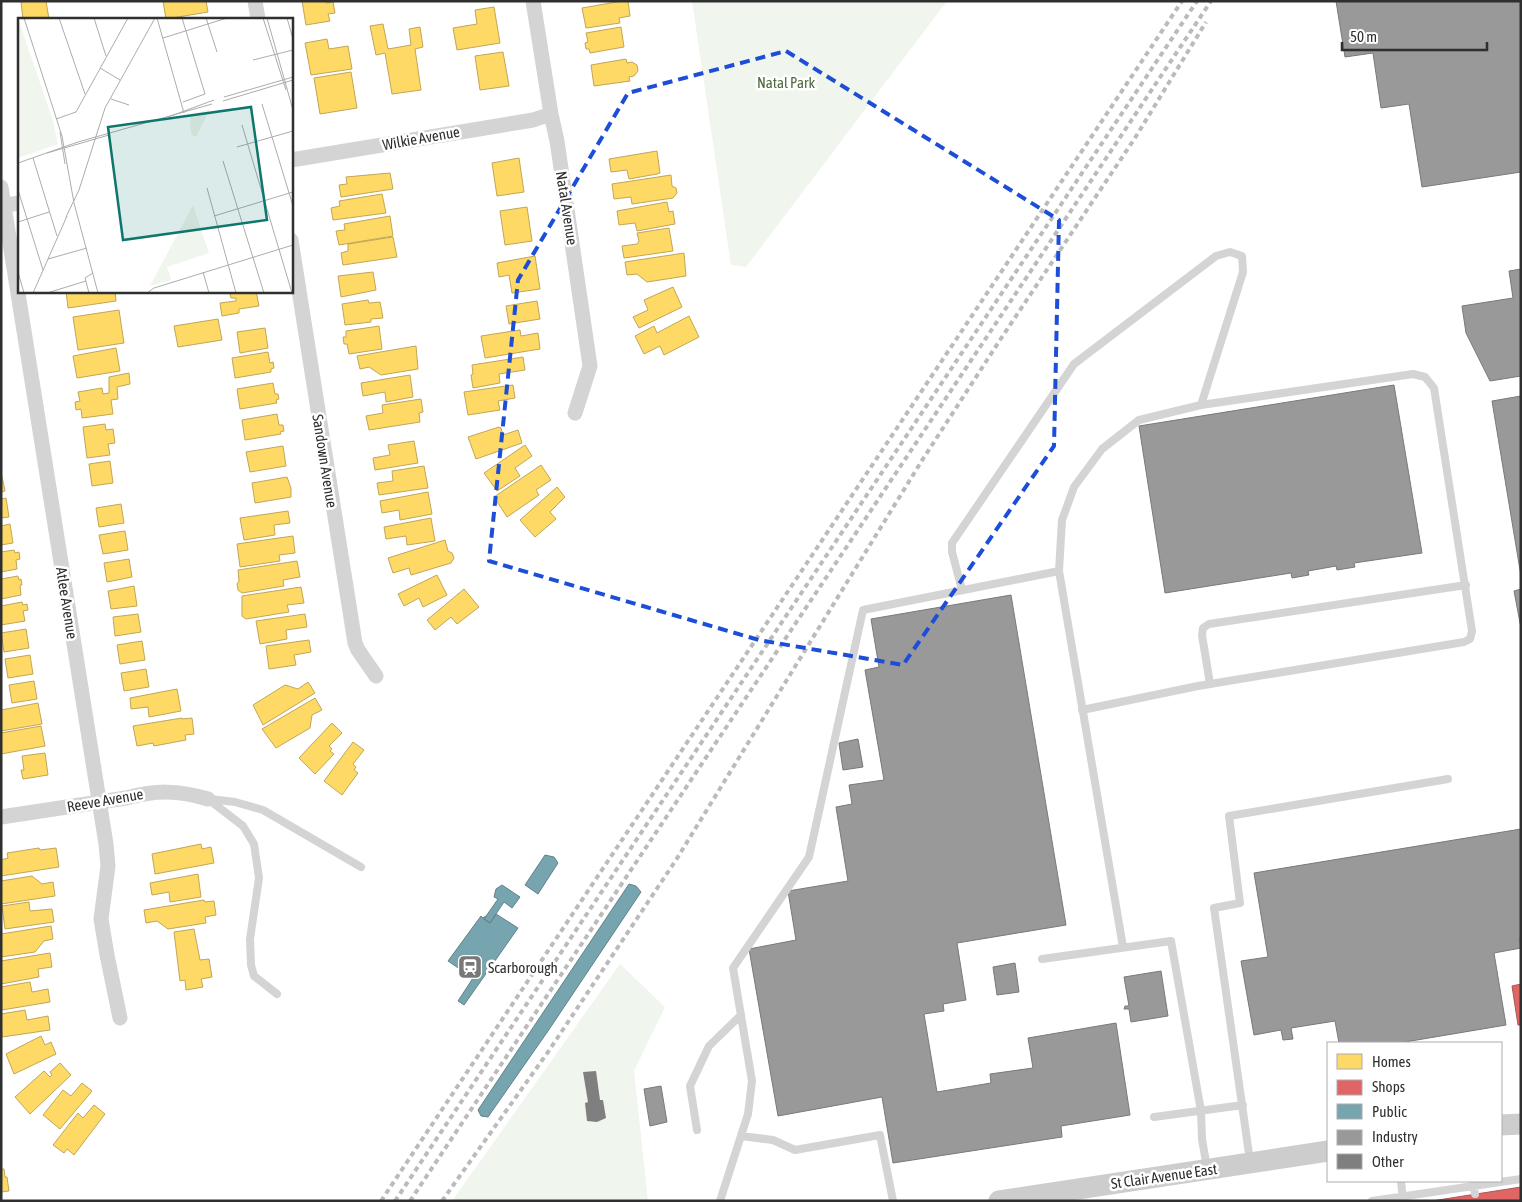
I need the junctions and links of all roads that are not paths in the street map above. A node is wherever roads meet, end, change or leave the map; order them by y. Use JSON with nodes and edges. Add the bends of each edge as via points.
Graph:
{"nodes":[{"id":1,"x":255,"y":1,"type":"edge"},
{"id":2,"x":533,"y":1,"type":"edge"},
{"id":3,"x":258,"y":18,"type":"edge"},
{"id":4,"x":550,"y":114,"type":"junction"},
{"id":5,"x":292,"y":160,"type":"edge"},
{"id":6,"x":1,"y":187,"type":"edge"},
{"id":7,"x":8,"y":205,"type":"edge"},
{"id":8,"x":292,"y":246,"type":"edge"},
{"id":9,"x":18,"y":271,"type":"edge"},
{"id":10,"x":21,"y":292,"type":"edge"},
{"id":11,"x":1202,"y":405,"type":"junction"},
{"id":12,"x":575,"y":413,"type":"dead end"},
{"id":13,"x":1059,"y":571,"type":"junction"},
{"id":14,"x":1466,"y":585,"type":"junction"},
{"id":15,"x":962,"y":590,"type":"junction"},
{"id":16,"x":376,"y":676,"type":"dead end"},
{"id":17,"x":1210,"y":684,"type":"junction"},
{"id":18,"x":1082,"y":710,"type":"junction"},
{"id":19,"x":1448,"y":778,"type":"dead end"},
{"id":20,"x":208,"y":799,"type":"junction"},
{"id":21,"x":99,"y":802,"type":"junction"},
{"id":22,"x":1,"y":818,"type":"edge"},
{"id":23,"x":361,"y":867,"type":"dead end"},
{"id":24,"x":1123,"y":947,"type":"junction"},
{"id":25,"x":1042,"y":959,"type":"dead end"},
{"id":26,"x":277,"y":994,"type":"dead end"},
{"id":27,"x":741,"y":1016,"type":"junction"},
{"id":28,"x":120,"y":1018,"type":"dead end"},
{"id":29,"x":1242,"y":1105,"type":"junction"},
{"id":30,"x":1201,"y":1111,"type":"junction"},
{"id":31,"x":1154,"y":1117,"type":"dead end"},
{"id":32,"x":697,"y":1130,"type":"dead end"},
{"id":33,"x":741,"y":1136,"type":"junction"},
{"id":34,"x":1327,"y":1151,"type":"edge"},
{"id":35,"x":1250,"y":1163,"type":"junction"},
{"id":36,"x":1208,"y":1170,"type":"junction"},
{"id":37,"x":1521,"y":1179,"type":"edge"},
{"id":38,"x":1401,"y":1182,"type":"edge"},
{"id":39,"x":1474,"y":1187,"type":"edge"},
{"id":40,"x":1437,"y":1196,"type":"edge"},
{"id":41,"x":1417,"y":1198,"type":"edge"},
{"id":42,"x":1403,"y":1199,"type":"edge"},
{"id":43,"x":1377,"y":1200,"type":"edge"},
{"id":44,"x":720,"y":1201,"type":"edge"},
{"id":45,"x":893,"y":1201,"type":"edge"},
{"id":46,"x":999,"y":1201,"type":"edge"},
{"id":47,"x":1372,"y":1201,"type":"edge"}],
"edges":[{"from":1,"to":3,"type":"street"},
{"from":2,"to":4,"type":"street","name":"Natal Avenue"},
{"from":4,"to":5,"type":"street","name":"Wilkie Avenue","via":[[533,120]]},
{"from":4,"to":12,"type":"street","name":"Natal Avenue","via":[[557,141],[590,366]]},
{"from":6,"to":7,"type":"street","name":"Atlee Avenue"},
{"from":7,"to":9,"type":"street","name":"Atlee Avenue"},
{"from":8,"to":16,"type":"street","name":"Sandown Avenue","via":[[355,643]]},
{"from":10,"to":21,"type":"street","name":"Atlee Avenue"},
{"from":11,"to":13,"type":"lane","via":[[1139,420],[1102,449],[1074,487],[1062,520]]},
{"from":11,"to":14,"type":"lane","via":[[1413,374],[1425,378],[1434,388]]},
{"from":11,"to":15,"type":"lane","via":[[1243,272],[1242,256],[1230,252],[1216,256],[1074,364],[952,543]]},
{"from":13,"to":15,"type":"lane"},
{"from":13,"to":18,"type":"lane"},
{"from":14,"to":17,"type":"lane","via":[[1472,631],[1470,639],[1464,642]]},
{"from":14,"to":17,"type":"lane","via":[[1209,624],[1203,628],[1202,635]]},
{"from":15,"to":27,"type":"lane","via":[[863,610],[809,858],[733,968]]},
{"from":17,"to":18,"type":"lane"},
{"from":18,"to":24,"type":"lane"},
{"from":19,"to":29,"type":"lane","via":[[1229,816],[1240,902],[1214,908]]},
{"from":20,"to":21,"type":"street","name":"Reeve Avenue","via":[[169,791]]},
{"from":20,"to":23,"type":"lane","via":[[264,810]]},
{"from":20,"to":26,"type":"lane","via":[[243,826],[254,844],[259,878],[250,939],[251,965],[254,976]]},
{"from":21,"to":22,"type":"street","name":"Reeve Avenue"},
{"from":21,"to":28,"type":"street","name":"Atlee Avenue","via":[[108,866],[101,919]]},
{"from":24,"to":25,"type":"lane"},
{"from":24,"to":30,"type":"lane","via":[[1171,940]]},
{"from":27,"to":32,"type":"lane","via":[[709,1046],[690,1086]]},
{"from":27,"to":33,"type":"lane","via":[[752,1081],[748,1114]]},
{"from":29,"to":30,"type":"lane"},
{"from":29,"to":35,"type":"lane"},
{"from":30,"to":31,"type":"lane"},
{"from":30,"to":36,"type":"lane"},
{"from":33,"to":44,"type":"lane"},
{"from":33,"to":45,"type":"lane","via":[[772,1140],[795,1150],[880,1135]]},
{"from":34,"to":35,"type":"main road","name":"St Clair Avenue East"},
{"from":35,"to":36,"type":"main road","name":"St Clair Avenue East"},
{"from":36,"to":46,"type":"main road","name":"St Clair Avenue East"},
{"from":37,"to":39,"type":"lane","via":[[1503,1186]]},
{"from":38,"to":42,"type":"lane"},
{"from":39,"to":40,"type":"lane"},
{"from":40,"to":41,"type":"lane"},
{"from":41,"to":42,"type":"lane"},
{"from":42,"to":43,"type":"lane"},
{"from":43,"to":47,"type":"lane"}]}
